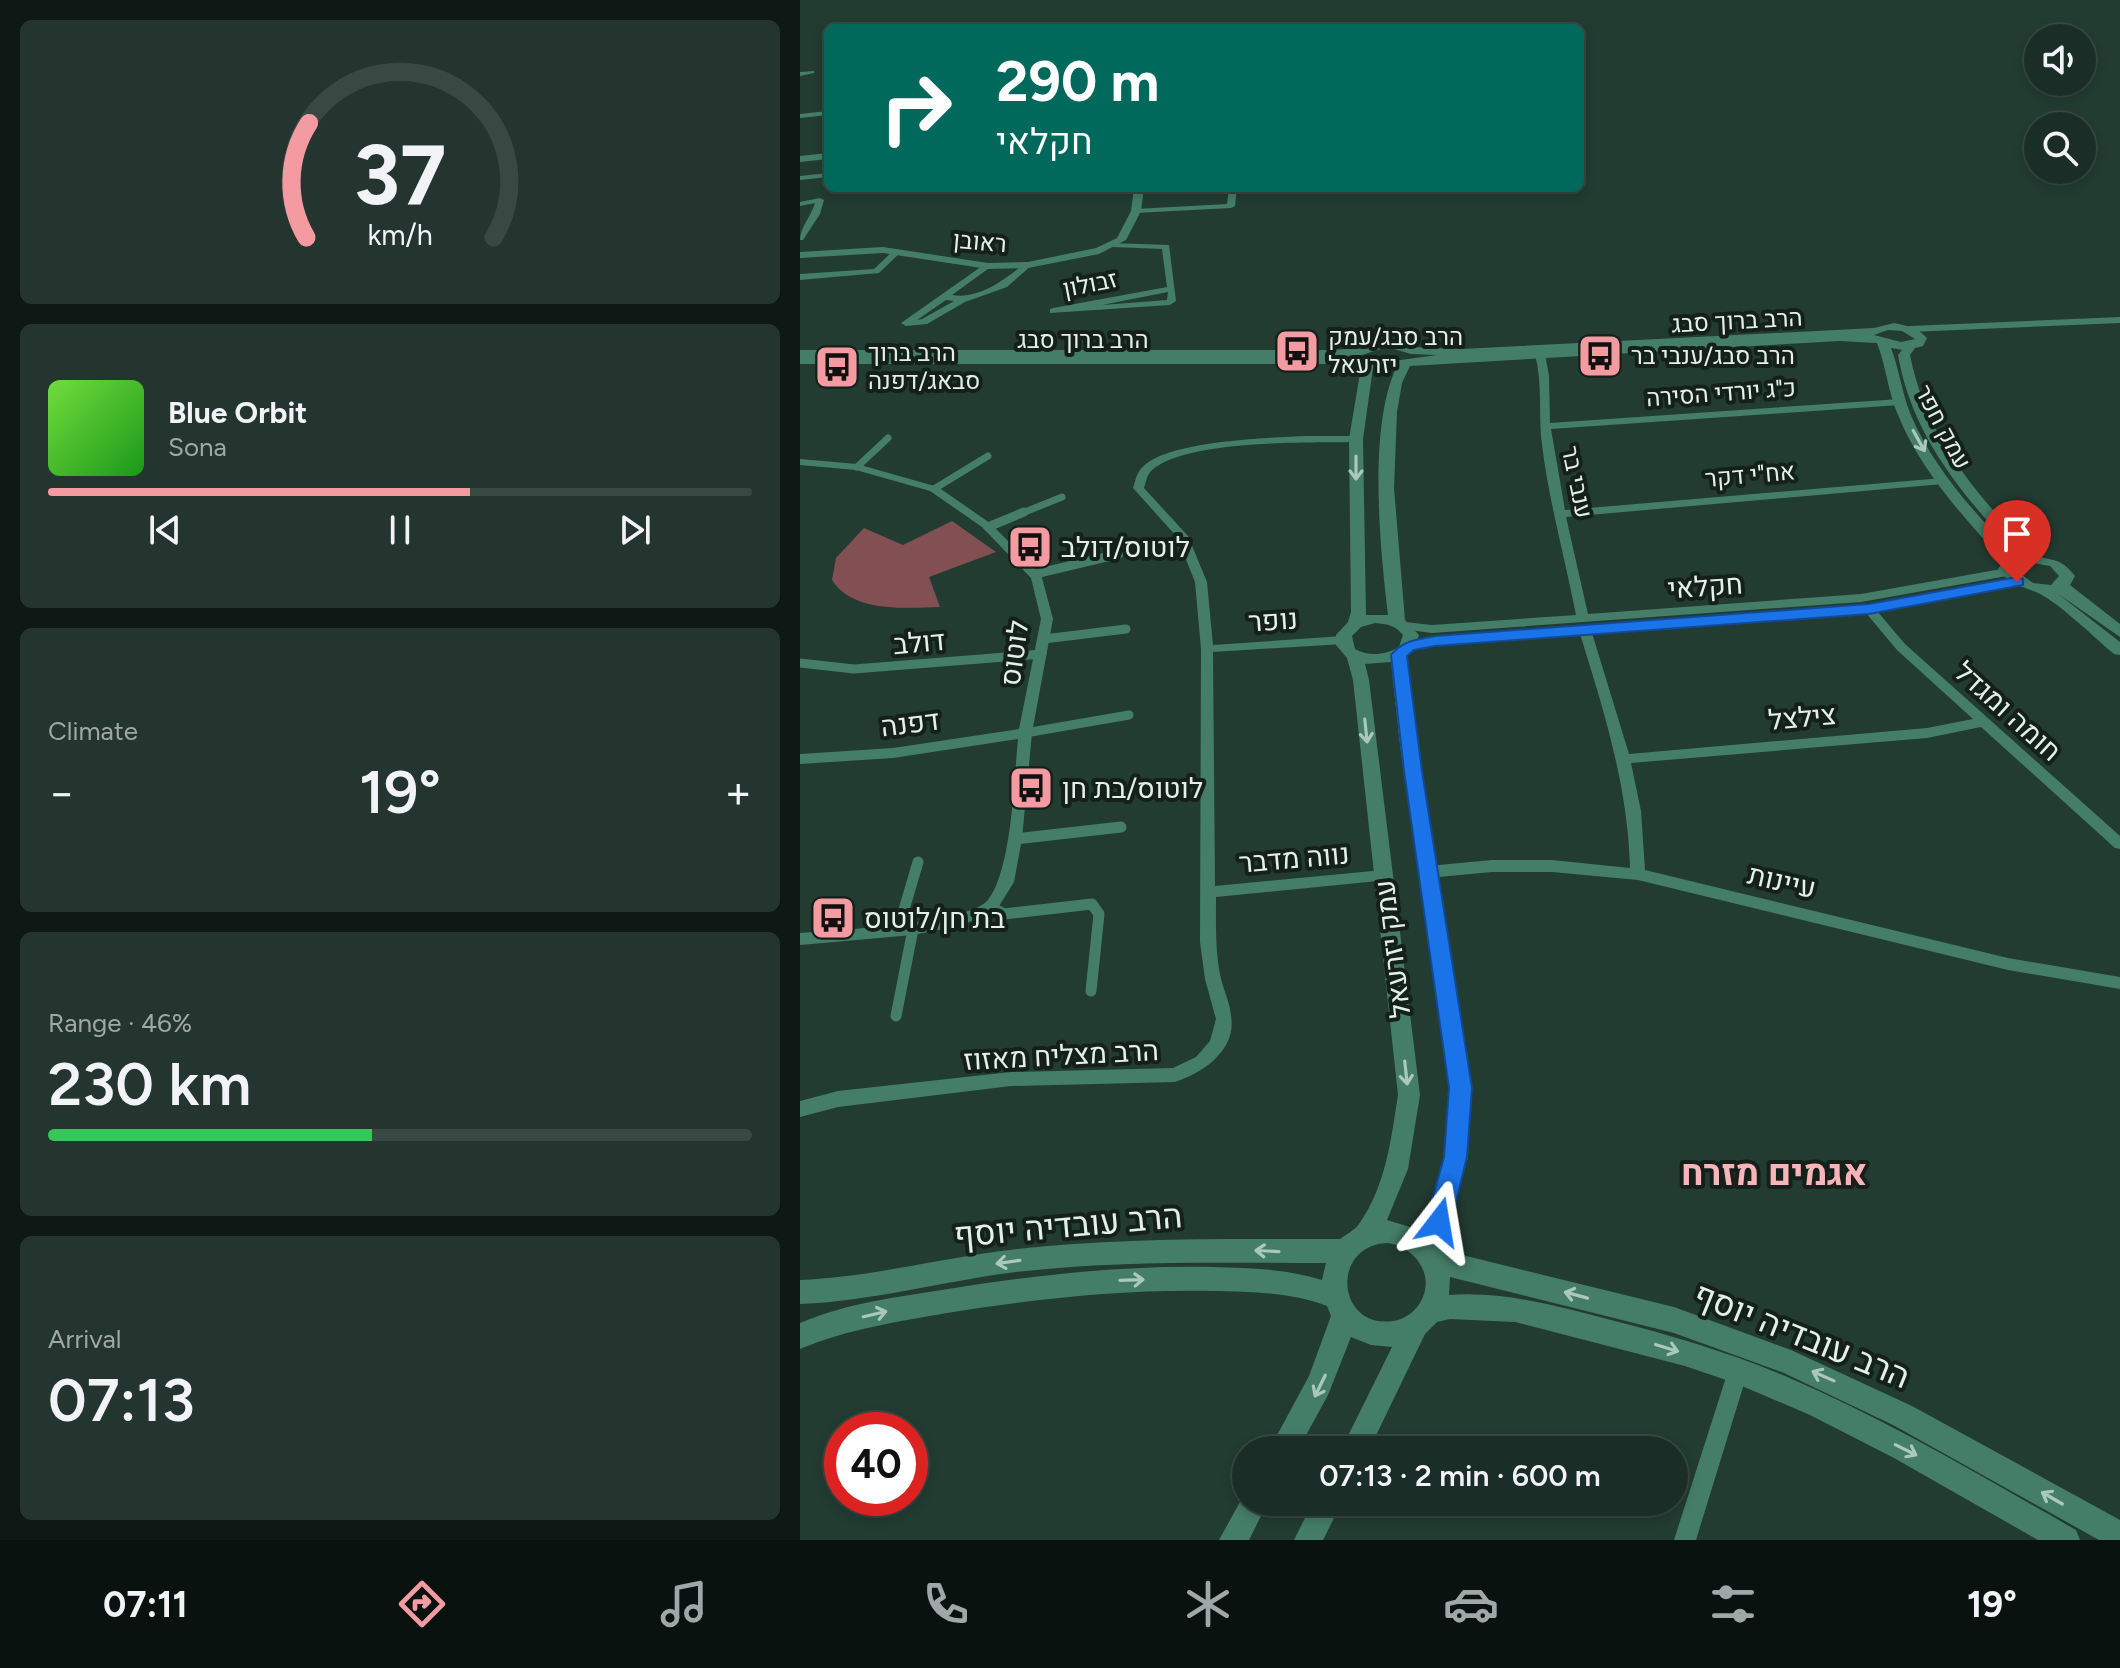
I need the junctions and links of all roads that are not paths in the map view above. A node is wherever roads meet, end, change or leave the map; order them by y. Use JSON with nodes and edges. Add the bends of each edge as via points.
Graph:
{"nodes":[{"id":1,"x":812,"y":72,"type":"dead end"},
{"id":2,"x":800,"y":74,"type":"edge"},
{"id":3,"x":824,"y":113,"type":"edge"},
{"id":4,"x":800,"y":116,"type":"edge"},
{"id":5,"x":824,"y":156,"type":"edge"},
{"id":6,"x":800,"y":159,"type":"edge"},
{"id":7,"x":824,"y":175,"type":"edge"},
{"id":8,"x":800,"y":178,"type":"edge"},
{"id":9,"x":1138,"y":192,"type":"edge"},
{"id":10,"x":1233,"y":192,"type":"edge"},
{"id":11,"x":800,"y":204,"type":"edge"},
{"id":12,"x":1136,"y":211,"type":"junction"},
{"id":13,"x":800,"y":238,"type":"edge"},
{"id":14,"x":1113,"y":245,"type":"junction"},
{"id":15,"x":898,"y":251,"type":"junction"},
{"id":16,"x":800,"y":255,"type":"edge"},
{"id":17,"x":1028,"y":265,"type":"junction"},
{"id":18,"x":988,"y":266,"type":"junction"},
{"id":19,"x":800,"y":277,"type":"edge"},
{"id":20,"x":1171,"y":289,"type":"junction"},
{"id":21,"x":946,"y":297,"type":"junction"},
{"id":22,"x":962,"y":300,"type":"junction"},
{"id":23,"x":2120,"y":320,"type":"edge"},
{"id":24,"x":2120,"y":326,"type":"edge"},
{"id":25,"x":1910,"y":329,"type":"junction"},
{"id":26,"x":1879,"y":337,"type":"junction"},
{"id":27,"x":1916,"y":342,"type":"junction"},
{"id":28,"x":1370,"y":351,"type":"junction"},
{"id":29,"x":1407,"y":351,"type":"junction"},
{"id":30,"x":1540,"y":354,"type":"junction"},
{"id":31,"x":800,"y":357,"type":"edge"},
{"id":32,"x":1900,"y":402,"type":"junction"},
{"id":33,"x":1544,"y":426,"type":"junction"},
{"id":34,"x":888,"y":438,"type":"dead end"},
{"id":35,"x":1356,"y":439,"type":"junction"},
{"id":36,"x":988,"y":456,"type":"dead end"},
{"id":37,"x":800,"y":462,"type":"edge"},
{"id":38,"x":857,"y":467,"type":"junction"},
{"id":39,"x":1943,"y":481,"type":"junction"},
{"id":40,"x":934,"y":489,"type":"junction"},
{"id":41,"x":1062,"y":497,"type":"dead end"},
{"id":42,"x":1562,"y":514,"type":"junction"},
{"id":43,"x":988,"y":527,"type":"junction"},
{"id":44,"x":1119,"y":554,"type":"dead end"},
{"id":45,"x":2016,"y":568,"type":"junction"},
{"id":46,"x":1035,"y":574,"type":"junction"},
{"id":47,"x":2061,"y":586,"type":"junction"},
{"id":48,"x":2043,"y":589,"type":"junction"},
{"id":49,"x":1869,"y":609,"type":"junction"},
{"id":50,"x":1355,"y":624,"type":"junction"},
{"id":51,"x":1401,"y":624,"type":"junction"},
{"id":52,"x":1584,"y":625,"type":"junction"},
{"id":53,"x":1126,"y":629,"type":"dead end"},
{"id":54,"x":2120,"y":632,"type":"edge"},
{"id":55,"x":1044,"y":639,"type":"junction"},
{"id":56,"x":1348,"y":647,"type":"junction"},
{"id":57,"x":1207,"y":649,"type":"junction"},
{"id":58,"x":2120,"y":650,"type":"edge"},
{"id":59,"x":1404,"y":651,"type":"junction"},
{"id":60,"x":1042,"y":654,"type":"junction"},
{"id":61,"x":800,"y":663,"type":"edge"},
{"id":62,"x":1129,"y":715,"type":"dead end"},
{"id":63,"x":1983,"y":722,"type":"junction"},
{"id":64,"x":1025,"y":733,"type":"junction"},
{"id":65,"x":800,"y":759,"type":"edge"},
{"id":66,"x":1625,"y":759,"type":"junction"},
{"id":67,"x":1121,"y":827,"type":"dead end"},
{"id":68,"x":1015,"y":839,"type":"junction"},
{"id":69,"x":2120,"y":844,"type":"edge"},
{"id":70,"x":918,"y":862,"type":"dead end"},
{"id":71,"x":1428,"y":872,"type":"junction"},
{"id":72,"x":1638,"y":874,"type":"junction"},
{"id":73,"x":1383,"y":876,"type":"junction"},
{"id":74,"x":1209,"y":892,"type":"junction"},
{"id":75,"x":991,"y":907,"type":"junction"},
{"id":76,"x":905,"y":930,"type":"junction"},
{"id":77,"x":800,"y":939,"type":"edge"},
{"id":78,"x":2120,"y":983,"type":"edge"},
{"id":79,"x":1091,"y":991,"type":"dead end"},
{"id":80,"x":896,"y":1016,"type":"dead end"},
{"id":81,"x":800,"y":1109,"type":"edge"},
{"id":82,"x":1355,"y":1244,"type":"junction"},
{"id":83,"x":1431,"y":1256,"type":"junction"},
{"id":84,"x":800,"y":1292,"type":"edge"},
{"id":85,"x":1339,"y":1306,"type":"junction"},
{"id":86,"x":1422,"y":1317,"type":"junction"},
{"id":87,"x":800,"y":1336,"type":"edge"},
{"id":88,"x":1738,"y":1371,"type":"junction"},
{"id":89,"x":1291,"y":1436,"type":"edge"},
{"id":90,"x":1362,"y":1436,"type":"edge"},
{"id":91,"x":1246,"y":1516,"type":"edge"},
{"id":92,"x":1321,"y":1516,"type":"edge"},
{"id":93,"x":2120,"y":1536,"type":"edge"},
{"id":94,"x":1233,"y":1540,"type":"edge"},
{"id":95,"x":1308,"y":1540,"type":"edge"},
{"id":96,"x":1685,"y":1540,"type":"edge"},
{"id":97,"x":2066,"y":1540,"type":"edge"}],
"edges":[{"from":1,"to":2,"type":"street"},
{"from":3,"to":4,"type":"street"},
{"from":5,"to":6,"type":"street"},
{"from":7,"to":8,"type":"street"},
{"from":9,"to":12,"type":"street"},
{"from":10,"to":12,"type":"street","via":[[1231,206]]},
{"from":11,"to":13,"type":"street","via":[[820,200]]},
{"from":12,"to":14,"type":"street","via":[[1128,231]]},
{"from":14,"to":17,"type":"street","name":"ראובן"},
{"from":14,"to":20,"type":"street","name":"זבולון","via":[[1166,247]]},
{"from":15,"to":16,"type":"street","name":"ראובן"},
{"from":15,"to":18,"type":"street","name":"ראובן"},
{"from":15,"to":19,"type":"street","via":[[876,271]]},
{"from":17,"to":18,"type":"street","name":"ראובן"},
{"from":17,"to":22,"type":"street","via":[[1004,285]]},
{"from":18,"to":21,"type":"street"},
{"from":20,"to":20,"type":"street","name":"זבולון","via":[[1170,302],[1053,311]]},
{"from":21,"to":22,"type":"street"},
{"from":21,"to":22,"type":"street","via":[[906,323],[924,322]]},
{"from":23,"to":25,"type":"street"},
{"from":24,"to":27,"type":"street","via":[[1965,330]]},
{"from":25,"to":26,"type":"street","via":[[1889,326]]},
{"from":25,"to":27,"type":"street"},
{"from":26,"to":27,"type":"street"},
{"from":26,"to":29,"type":"street","name":"הרב ברוך סבג"},
{"from":26,"to":30,"type":"street","name":"הרב ברוך סבג"},
{"from":26,"to":32,"type":"street","name":"עמק חפר"},
{"from":27,"to":45,"type":"street","name":"עמק חפר","via":[[1904,355],[1911,389],[1936,443],[1980,504]]},
{"from":28,"to":29,"type":"street"},
{"from":28,"to":29,"type":"street","via":[[1386,366]]},
{"from":28,"to":31,"type":"street","name":"הרב ברוך סבג"},
{"from":28,"to":35,"type":"street"},
{"from":29,"to":30,"type":"street","name":"הרב ברוך סבג"},
{"from":29,"to":51,"type":"street","via":[[1387,442]]},
{"from":30,"to":33,"type":"street","name":"ענבי בר","via":[[1546,378]]},
{"from":32,"to":33,"type":"street","name":"כ\"ג יורדי הסירה"},
{"from":32,"to":39,"type":"street","name":"עמק חפר","one_way":true},
{"from":33,"to":42,"type":"street","name":"ענבי בר"},
{"from":34,"to":38,"type":"street"},
{"from":35,"to":50,"type":"street","one_way":true},
{"from":35,"to":57,"type":"street","name":"הרב מצליח מאזוז","via":[[1219,444],[1166,458],[1142,471],[1138,488],[1167,517],[1193,558],[1201,582]]},
{"from":36,"to":40,"type":"street"},
{"from":37,"to":38,"type":"street"},
{"from":38,"to":40,"type":"street"},
{"from":39,"to":42,"type":"street","name":"אח\"י דקר"},
{"from":39,"to":45,"type":"street","name":"עמק חפר"},
{"from":40,"to":43,"type":"street"},
{"from":41,"to":43,"type":"street"},
{"from":42,"to":52,"type":"street","name":"ענבי בר"},
{"from":43,"to":46,"type":"street"},
{"from":44,"to":46,"type":"street"},
{"from":45,"to":47,"type":"street","via":[[2045,559],[2063,569],[2067,576]]},
{"from":45,"to":48,"type":"street"},
{"from":45,"to":49,"type":"street","name":"חקלאי"},
{"from":45,"to":52,"type":"street","name":"חקלאי","via":[[1861,598]]},
{"from":46,"to":55,"type":"street","name":"לוטוס","via":[[1047,619]]},
{"from":47,"to":48,"type":"street"},
{"from":47,"to":54,"type":"street"},
{"from":48,"to":58,"type":"street"},
{"from":49,"to":52,"type":"street","name":"חקלאי"},
{"from":49,"to":63,"type":"street","name":"חומה ומגדל","via":[[1901,647]]},
{"from":50,"to":51,"type":"street","via":[[1374,618]]},
{"from":50,"to":56,"type":"street"},
{"from":51,"to":52,"type":"street","name":"חקלאי","via":[[1432,629]]},
{"from":51,"to":59,"type":"street","name":"עמק יזרעאל","via":[[1411,635]]},
{"from":52,"to":59,"type":"street","name":"חקלאי","via":[[1435,641]]},
{"from":52,"to":66,"type":"street","name":"ענבי בר"},
{"from":53,"to":55,"type":"street"},
{"from":55,"to":60,"type":"street","name":"לוטוס"},
{"from":56,"to":57,"type":"street","name":"נופר"},
{"from":56,"to":59,"type":"street","via":[[1370,660]]},
{"from":56,"to":73,"type":"street","name":"עמק יזרעאל","one_way":true,"via":[[1361,680]]},
{"from":57,"to":74,"type":"street","name":"הרב מצליח מאזוז"},
{"from":59,"to":71,"type":"street","name":"עמק יזרעאל"},
{"from":60,"to":61,"type":"street","name":"דולב","via":[[854,669]]},
{"from":60,"to":64,"type":"street","name":"לוטוס"},
{"from":62,"to":64,"type":"street"},
{"from":63,"to":66,"type":"street","name":"צילצל","via":[[1927,733]]},
{"from":63,"to":69,"type":"street","name":"חומה ומגדל"},
{"from":64,"to":65,"type":"street","name":"דפנה","via":[[893,753]]},
{"from":64,"to":68,"type":"street","name":"לוטוס"},
{"from":66,"to":72,"type":"street","name":"ענבי בר","via":[[1639,831]]},
{"from":67,"to":68,"type":"street"},
{"from":68,"to":75,"type":"street","name":"לוטוס","via":[[1006,882]]},
{"from":70,"to":76,"type":"street"},
{"from":71,"to":72,"type":"street","name":"עיינות","via":[[1552,866]]},
{"from":71,"to":83,"type":"street","name":"עמק יזרעאל","via":[[1460,1088],[1456,1157]]},
{"from":72,"to":78,"type":"street","name":"עיינות","via":[[2008,964]]},
{"from":73,"to":74,"type":"street","name":"נווה מדבר"},
{"from":73,"to":82,"type":"street","name":"עמק יזרעאל","one_way":true,"via":[[1409,1095],[1402,1152],[1389,1195]]},
{"from":74,"to":81,"type":"street","name":"הרב מצליח מאזוז","via":[[1208,942],[1224,1019],[1218,1044],[1202,1062],[1175,1075],[1011,1079],[838,1099]]},
{"from":75,"to":76,"type":"street","via":[[959,920]]},
{"from":75,"to":79,"type":"street","via":[[1004,914],[1092,904],[1099,914]]},
{"from":76,"to":77,"type":"street"},
{"from":76,"to":80,"type":"street"},
{"from":82,"to":83,"type":"street","via":[[1380,1232],[1399,1233],[1417,1241]]},
{"from":82,"to":84,"type":"street","name":"הרב עובדיה יוסף","one_way":true,"via":[[1112,1251],[1013,1261],[847,1290]]},
{"from":82,"to":85,"type":"street","via":[[1335,1270]]},
{"from":83,"to":86,"type":"street","via":[[1438,1289]]},
{"from":93,"to":83,"type":"street","name":"הרב עובדיה יוסף","one_way":true,"via":[[1878,1401],[1788,1360],[1674,1320],[1456,1269]]},
{"from":85,"to":86,"type":"street","via":[[1355,1326],[1376,1333],[1397,1332]]},
{"from":87,"to":85,"type":"street","name":"הרב עובדיה יוסף","one_way":true,"via":[[890,1310],[1108,1281],[1268,1281],[1309,1286]]},
{"from":85,"to":89,"type":"street","one_way":true,"via":[[1334,1356]]},
{"from":86,"to":88,"type":"street","name":"הרב עובדיה יוסף","one_way":true,"via":[[1454,1305],[1482,1304],[1547,1315]]},
{"from":86,"to":90,"type":"street"},
{"from":88,"to":96,"type":"street"},
{"from":88,"to":97,"type":"street","name":"הרב עובדיה יוסף","one_way":true,"via":[[1850,1421]]},
{"from":91,"to":94,"type":"street"},
{"from":92,"to":95,"type":"street"}]}
